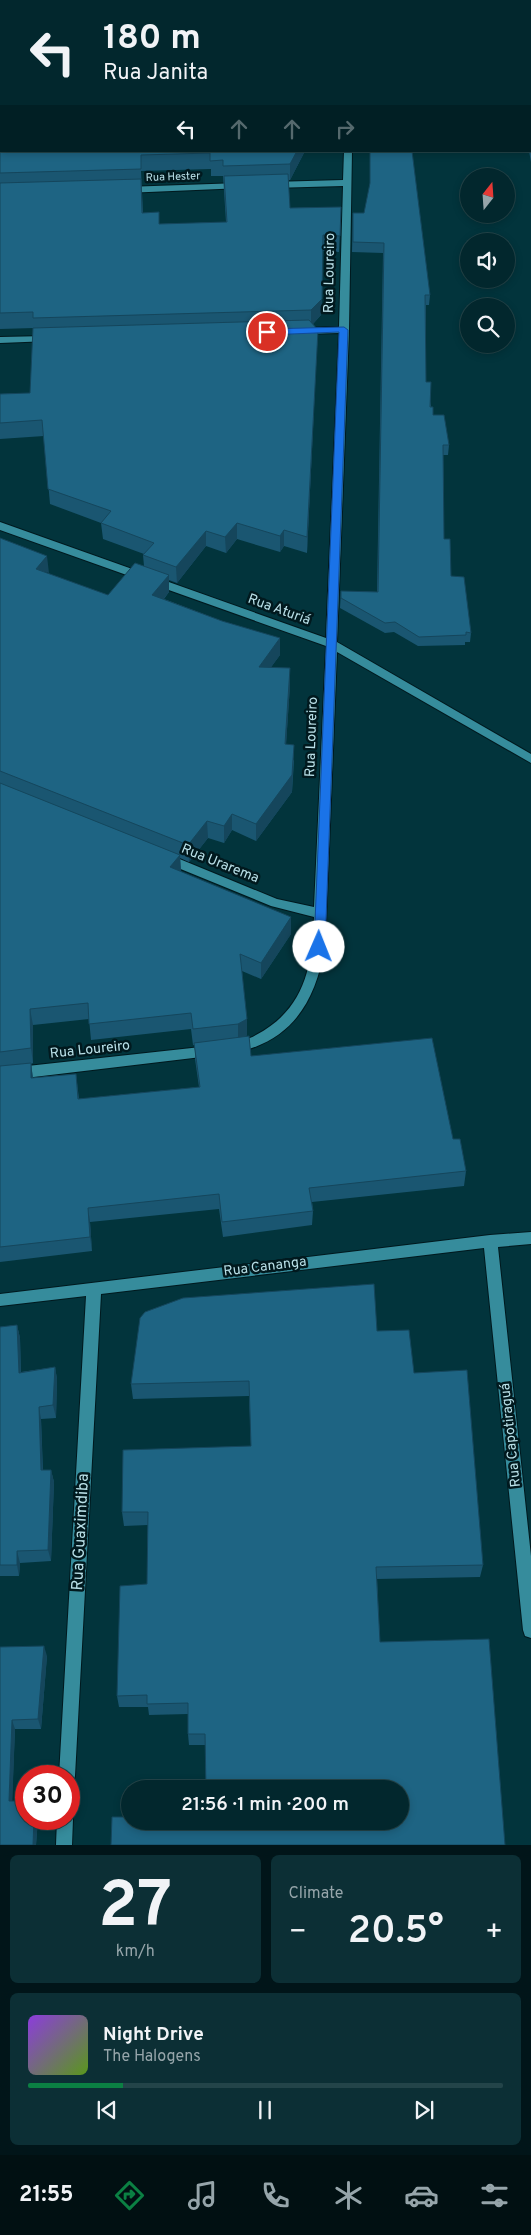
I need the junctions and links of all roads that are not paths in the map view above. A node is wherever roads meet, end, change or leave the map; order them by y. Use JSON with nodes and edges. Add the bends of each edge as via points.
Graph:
{"nodes":[{"id":1,"x":348,"y":152,"type":"edge"},
{"id":2,"x":347,"y":183,"type":"junction"},
{"id":3,"x":113,"y":190,"type":"edge"},
{"id":4,"x":344,"y":330,"type":"junction"},
{"id":5,"x":294,"y":331,"type":"edge"},
{"id":6,"x":59,"y":338,"type":"edge"},
{"id":7,"x":0,"y":340,"type":"edge"},
{"id":8,"x":0,"y":526,"type":"edge"},
{"id":9,"x":331,"y":644,"type":"junction"},
{"id":10,"x":531,"y":759,"type":"edge"},
{"id":11,"x":157,"y":855,"type":"edge"},
{"id":12,"x":320,"y":913,"type":"junction"},
{"id":13,"x":0,"y":1076,"type":"edge"},
{"id":14,"x":531,"y":1238,"type":"edge"},
{"id":15,"x":490,"y":1241,"type":"junction"},
{"id":16,"x":94,"y":1288,"type":"junction"},
{"id":17,"x":0,"y":1300,"type":"edge"},
{"id":18,"x":531,"y":1630,"type":"edge"},
{"id":19,"x":69,"y":1765,"type":"edge"},
{"id":20,"x":65,"y":1830,"type":"edge"},
{"id":21,"x":64,"y":1845,"type":"edge"}],
"edges":[{"from":1,"to":2,"type":"street","name":"Rua Loureiro"},
{"from":2,"to":3,"type":"street","name":"Rua Hester"},
{"from":2,"to":4,"type":"street","name":"Rua Loureiro"},
{"from":4,"to":5,"type":"street"},
{"from":4,"to":9,"type":"street","name":"Rua Loureiro"},
{"from":6,"to":7,"type":"street"},
{"from":8,"to":9,"type":"street","name":"Rua Aturiá"},
{"from":9,"to":10,"type":"street","name":"Rua Aturiá"},
{"from":9,"to":12,"type":"street","name":"Rua Loureiro"},
{"from":11,"to":12,"type":"street","name":"Rua Urarema","via":[[275,903]]},
{"from":12,"to":13,"type":"street","name":"Rua Loureiro","via":[[319,947],[312,979],[294,1013],[269,1034],[241,1047]]},
{"from":14,"to":15,"type":"street","name":"Rua Cananga"},
{"from":15,"to":16,"type":"street","name":"Rua Cananga"},
{"from":15,"to":18,"type":"street","name":"Rua Capotiraguá"},
{"from":16,"to":17,"type":"street","name":"Rua Cananga"},
{"from":16,"to":19,"type":"street","name":"Rua Guaximdiba"},
{"from":20,"to":21,"type":"street"}]}
